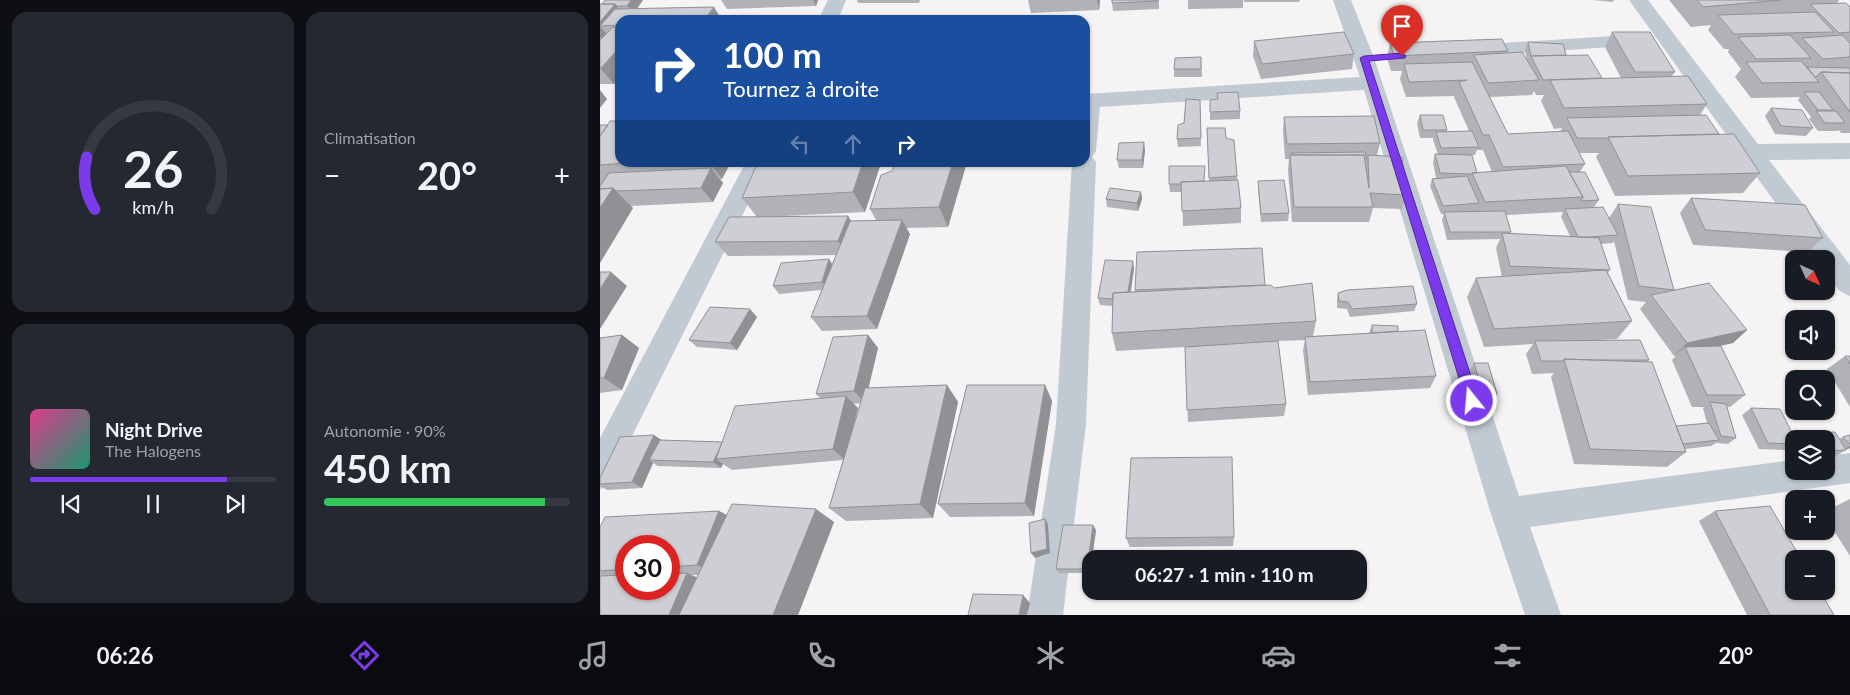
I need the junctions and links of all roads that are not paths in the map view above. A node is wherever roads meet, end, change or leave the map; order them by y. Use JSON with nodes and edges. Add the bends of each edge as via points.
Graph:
{"nodes":[{"id":1,"x":837,"y":0,"type":"edge"},
{"id":2,"x":1342,"y":0,"type":"edge"},
{"id":3,"x":1638,"y":0,"type":"edge"},
{"id":4,"x":830,"y":15,"type":"edge"},
{"id":5,"x":1668,"y":38,"type":"junction"},
{"id":6,"x":1452,"y":53,"type":"edge"},
{"id":7,"x":1373,"y":66,"type":"junction"},
{"id":8,"x":1090,"y":100,"type":"edge"},
{"id":9,"x":1850,"y":151,"type":"edge"},
{"id":10,"x":1751,"y":152,"type":"junction"},
{"id":11,"x":755,"y":167,"type":"edge"},
{"id":12,"x":1084,"y":167,"type":"edge"},
{"id":13,"x":1850,"y":285,"type":"edge"},
{"id":14,"x":611,"y":427,"type":"edge"},
{"id":15,"x":1850,"y":468,"type":"edge"},
{"id":16,"x":1835,"y":470,"type":"edge"},
{"id":17,"x":600,"y":474,"type":"edge"},
{"id":18,"x":1785,"y":477,"type":"edge"},
{"id":19,"x":1508,"y":514,"type":"junction"},
{"id":20,"x":1045,"y":615,"type":"edge"},
{"id":21,"x":1543,"y":615,"type":"edge"}],
"edges":[{"from":1,"to":4,"type":"street"},
{"from":2,"to":7,"type":"street"},
{"from":3,"to":5,"type":"street"},
{"from":5,"to":6,"type":"street"},
{"from":5,"to":10,"type":"street"},
{"from":7,"to":8,"type":"street"},
{"from":7,"to":19,"type":"street"},
{"from":9,"to":10,"type":"street"},
{"from":10,"to":13,"type":"street"},
{"from":11,"to":14,"type":"street"},
{"from":12,"to":20,"type":"street","via":[[1071,424]]},
{"from":14,"to":17,"type":"street"},
{"from":15,"to":16,"type":"street"},
{"from":18,"to":19,"type":"street"},
{"from":19,"to":21,"type":"street"}]}
